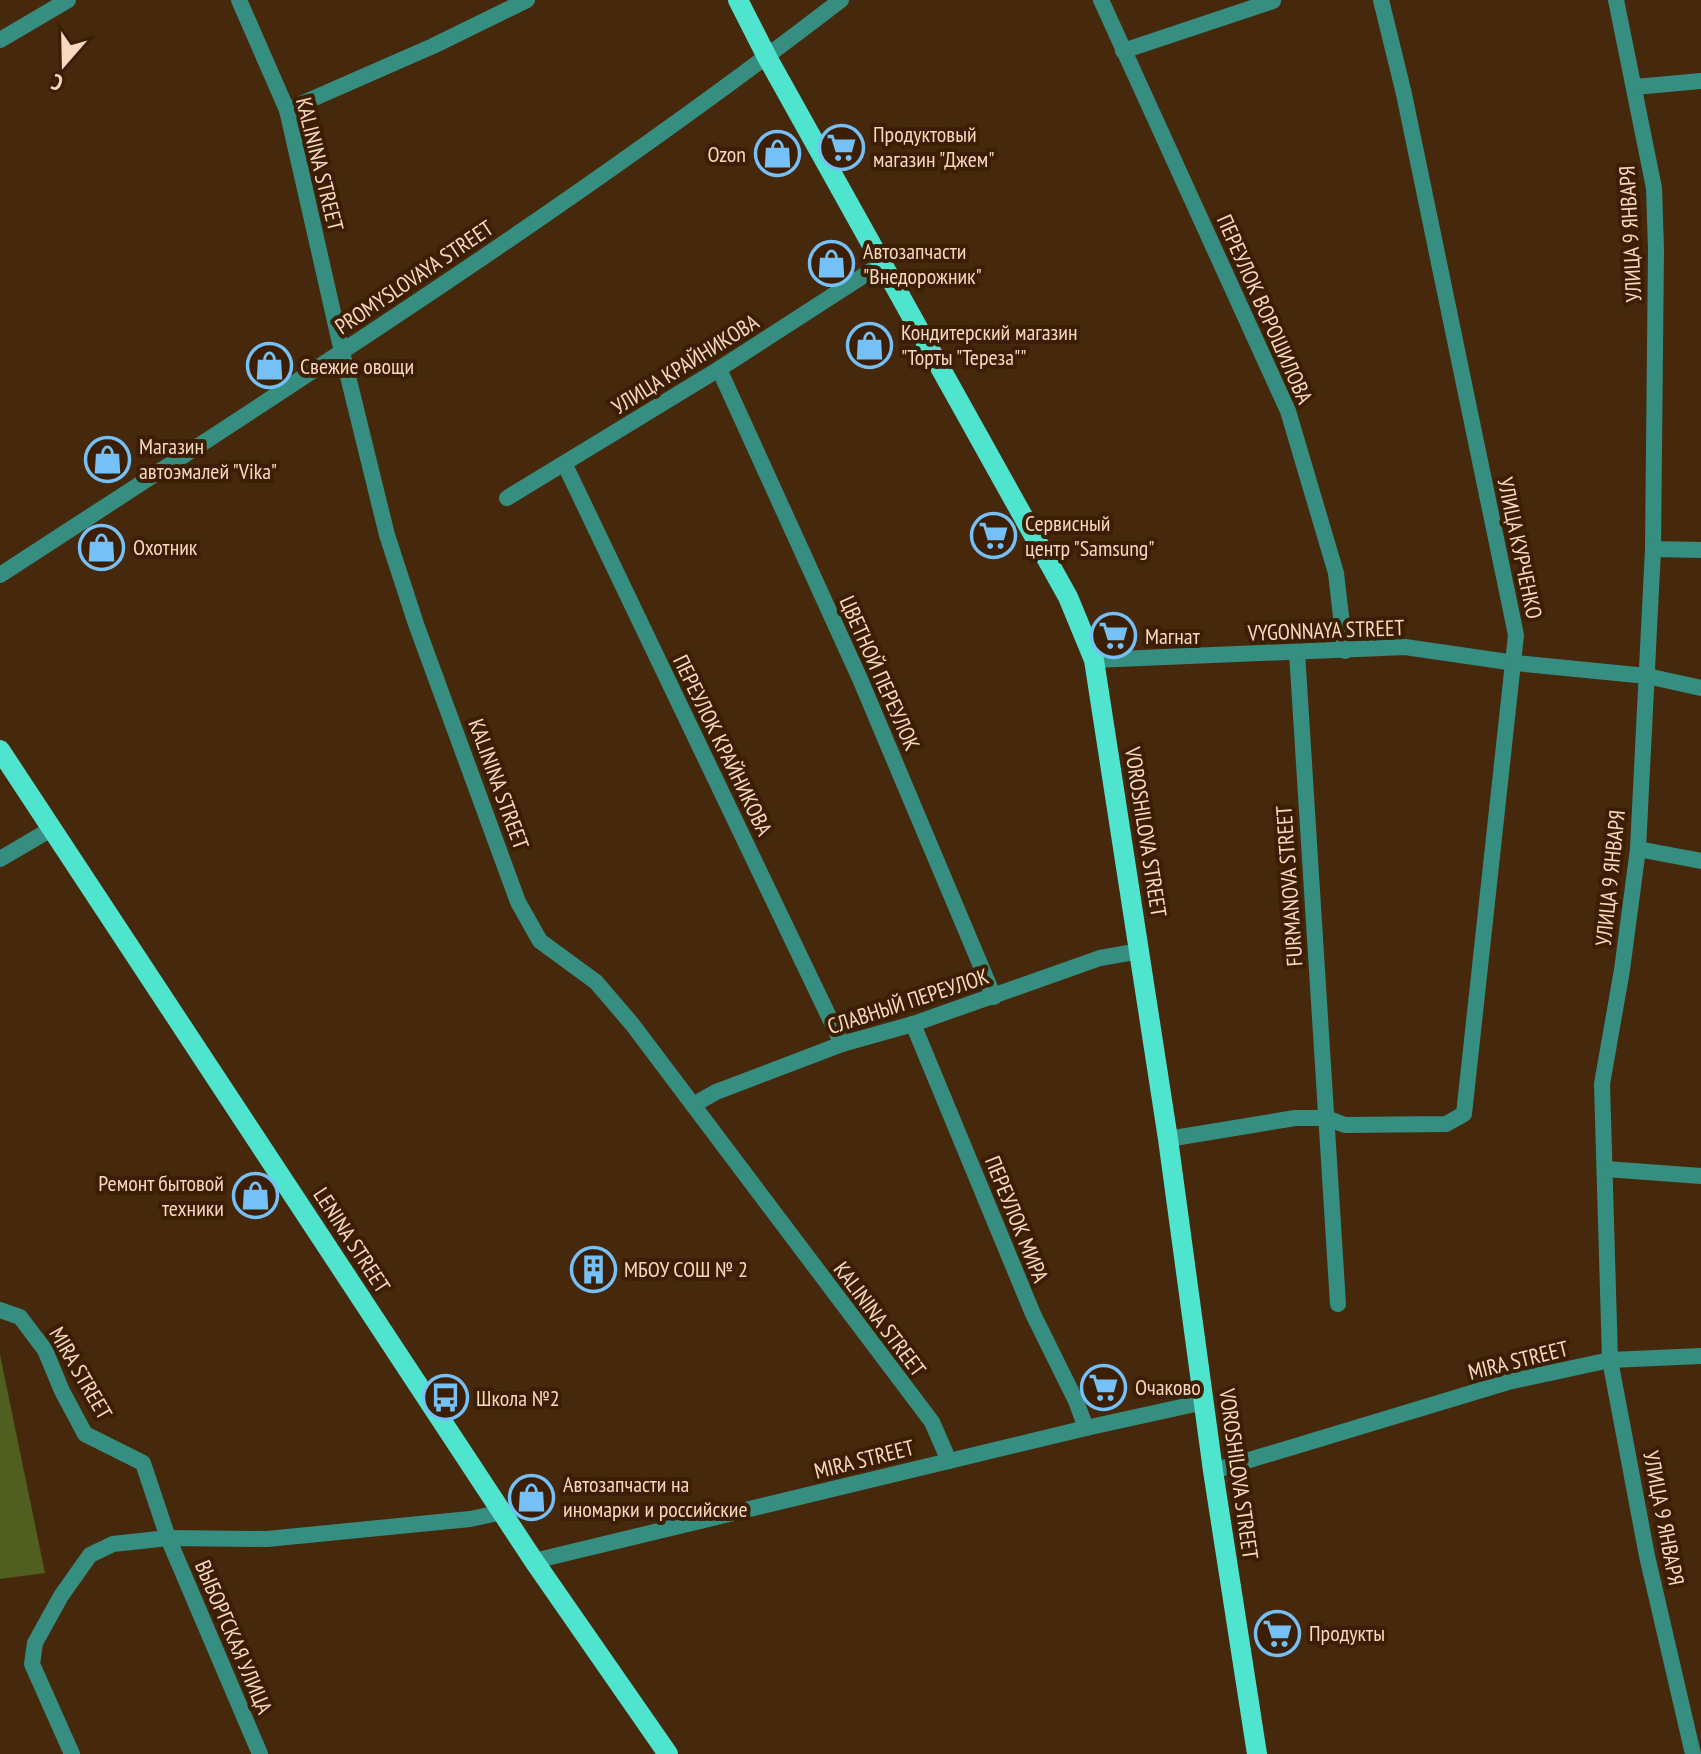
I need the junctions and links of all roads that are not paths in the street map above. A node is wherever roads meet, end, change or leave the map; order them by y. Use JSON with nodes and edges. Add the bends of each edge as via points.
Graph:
{"nodes":[{"id":1,"x":68,"y":0,"type":"edge"},
{"id":2,"x":239,"y":0,"type":"edge"},
{"id":3,"x":527,"y":0,"type":"edge"},
{"id":4,"x":738,"y":0,"type":"edge"},
{"id":5,"x":841,"y":0,"type":"edge"},
{"id":6,"x":1101,"y":0,"type":"edge"},
{"id":7,"x":1381,"y":0,"type":"edge"},
{"id":8,"x":1616,"y":0,"type":"edge"},
{"id":9,"x":1273,"y":1,"type":"edge"},
{"id":10,"x":0,"y":40,"type":"edge"},
{"id":11,"x":1123,"y":51,"type":"junction"},
{"id":12,"x":767,"y":57,"type":"junction"},
{"id":13,"x":1701,"y":81,"type":"edge"},
{"id":14,"x":1635,"y":87,"type":"junction"},
{"id":15,"x":287,"y":110,"type":"junction"},
{"id":16,"x":883,"y":263,"type":"junction"},
{"id":17,"x":342,"y":352,"type":"junction"},
{"id":18,"x":719,"y":369,"type":"junction"},
{"id":19,"x":565,"y":465,"type":"junction"},
{"id":20,"x":507,"y":498,"type":"dead end"},
{"id":21,"x":1653,"y":549,"type":"junction"},
{"id":22,"x":1701,"y":550,"type":"edge"},
{"id":23,"x":0,"y":575,"type":"edge"},
{"id":24,"x":1345,"y":651,"type":"junction"},
{"id":25,"x":1297,"y":652,"type":"junction"},
{"id":26,"x":1094,"y":660,"type":"junction"},
{"id":27,"x":1515,"y":663,"type":"junction"},
{"id":28,"x":1647,"y":676,"type":"junction"},
{"id":29,"x":1701,"y":688,"type":"edge"},
{"id":30,"x":0,"y":750,"type":"edge"},
{"id":31,"x":53,"y":828,"type":"junction"},
{"id":32,"x":1638,"y":849,"type":"junction"},
{"id":33,"x":0,"y":859,"type":"edge"},
{"id":34,"x":1701,"y":861,"type":"edge"},
{"id":35,"x":1140,"y":951,"type":"junction"},
{"id":36,"x":994,"y":997,"type":"junction"},
{"id":37,"x":913,"y":1024,"type":"junction"},
{"id":38,"x":842,"y":1044,"type":"junction"},
{"id":39,"x":693,"y":1105,"type":"junction"},
{"id":40,"x":1326,"y":1118,"type":"junction"},
{"id":41,"x":1168,"y":1139,"type":"junction"},
{"id":42,"x":1606,"y":1169,"type":"junction"},
{"id":43,"x":1701,"y":1176,"type":"edge"},
{"id":44,"x":1338,"y":1304,"type":"dead end"},
{"id":45,"x":0,"y":1310,"type":"edge"},
{"id":46,"x":1701,"y":1356,"type":"edge"},
{"id":47,"x":1610,"y":1360,"type":"junction"},
{"id":48,"x":1204,"y":1402,"type":"junction"},
{"id":49,"x":1086,"y":1428,"type":"junction"},
{"id":50,"x":949,"y":1461,"type":"junction"},
{"id":51,"x":1213,"y":1471,"type":"junction"},
{"id":52,"x":503,"y":1512,"type":"junction"},
{"id":53,"x":168,"y":1538,"type":"junction"},
{"id":54,"x":534,"y":1561,"type":"junction"},
{"id":55,"x":72,"y":1754,"type":"edge"},
{"id":56,"x":260,"y":1754,"type":"edge"},
{"id":57,"x":668,"y":1754,"type":"edge"},
{"id":58,"x":1257,"y":1754,"type":"edge"},
{"id":59,"x":1693,"y":1754,"type":"edge"}],
"edges":[{"from":1,"to":10,"type":"street"},
{"from":2,"to":15,"type":"street","name":"KALININA STREET"},
{"from":3,"to":15,"type":"street"},
{"from":4,"to":12,"type":"main road","name":"VOROSHILOVA STREET"},
{"from":5,"to":12,"type":"street","name":"PROMYSLOVAYA STREET"},
{"from":6,"to":11,"type":"street","name":"ПЕРЕУЛОК ВОРОШИЛОВА"},
{"from":7,"to":27,"type":"street","name":"УЛИЦА КУРЧЕНКО","via":[[1516,635]]},
{"from":8,"to":14,"type":"street","name":"УЛИЦА 9 ЯНВАРЯ"},
{"from":9,"to":11,"type":"street"},
{"from":11,"to":24,"type":"street","name":"ПЕРЕУЛОК ВОРОШИЛОВА","via":[[1288,411],[1336,573]]},
{"from":12,"to":16,"type":"main road","name":"VOROSHILOVA STREET"},
{"from":12,"to":17,"type":"street","name":"PROMYSLOVAYA STREET"},
{"from":13,"to":14,"type":"street"},
{"from":14,"to":21,"type":"street","name":"УЛИЦА 9 ЯНВАРЯ","via":[[1654,188],[1656,233]]},
{"from":15,"to":17,"type":"street","name":"KALININA STREET"},
{"from":16,"to":18,"type":"street","name":"УЛИЦА КРАЙНИКОВА"},
{"from":16,"to":26,"type":"main road","name":"VOROSHILOVA STREET","via":[[1068,597]]},
{"from":17,"to":23,"type":"street","name":"PROMYSLOVAYA STREET"},
{"from":17,"to":39,"type":"street","name":"KALININA STREET","via":[[391,550],[518,902],[540,941],[596,982]]},
{"from":18,"to":19,"type":"street","name":"УЛИЦА КРАЙНИКОВА"},
{"from":18,"to":36,"type":"street","name":"ЦВЕТНОЙ ПЕРЕУЛОК","via":[[860,679]]},
{"from":19,"to":20,"type":"street","name":"УЛИЦА КРАЙНИКОВА"},
{"from":19,"to":38,"type":"street","name":"ПЕРЕУЛОК КРАЙНИКОВА"},
{"from":21,"to":22,"type":"street"},
{"from":21,"to":28,"type":"street","name":"УЛИЦА 9 ЯНВАРЯ"},
{"from":24,"to":25,"type":"street","name":"VYGONNAYA STREET"},
{"from":24,"to":27,"type":"street","name":"VYGONNAYA STREET","via":[[1405,647]]},
{"from":25,"to":26,"type":"street","name":"VYGONNAYA STREET"},
{"from":25,"to":40,"type":"street","name":"FURMANOVA STREET"},
{"from":26,"to":35,"type":"main road","name":"VOROSHILOVA STREET"},
{"from":27,"to":28,"type":"street","name":"VYGONNAYA STREET"},
{"from":27,"to":40,"type":"street","name":"УЛИЦА КУРЧЕНКО","via":[[1464,1114],[1446,1124],[1345,1125]]},
{"from":28,"to":29,"type":"street","name":"VYGONNAYA STREET"},
{"from":28,"to":32,"type":"street","name":"УЛИЦА 9 ЯНВАРЯ"},
{"from":30,"to":31,"type":"main road","name":"LENINA STREET"},
{"from":31,"to":33,"type":"street"},
{"from":31,"to":52,"type":"main road","name":"LENINA STREET"},
{"from":32,"to":34,"type":"street"},
{"from":32,"to":42,"type":"street","name":"УЛИЦА 9 ЯНВАРЯ","via":[[1602,1084]]},
{"from":35,"to":36,"type":"street","name":"СЛАВНЫЙ ПЕРЕУЛОК","via":[[1100,958]]},
{"from":35,"to":41,"type":"main road","name":"VOROSHILOVA STREET"},
{"from":36,"to":37,"type":"street","name":"СЛАВНЫЙ ПЕРЕУЛОК"},
{"from":37,"to":38,"type":"street","name":"СЛАВНЫЙ ПЕРЕУЛОК"},
{"from":37,"to":49,"type":"street","name":"ПЕРЕУЛОК МИРА"},
{"from":38,"to":39,"type":"street","name":"СЛАВНЫЙ ПЕРЕУЛОК"},
{"from":39,"to":50,"type":"street","name":"KALININA STREET","via":[[932,1422]]},
{"from":40,"to":41,"type":"street","via":[[1295,1118]]},
{"from":40,"to":44,"type":"street","name":"FURMANOVA STREET"},
{"from":41,"to":48,"type":"main road","name":"VOROSHILOVA STREET"},
{"from":42,"to":43,"type":"street"},
{"from":42,"to":47,"type":"street","name":"УЛИЦА 9 ЯНВАРЯ"},
{"from":45,"to":53,"type":"street","name":"MIRA STREET","via":[[20,1317],[45,1350],[85,1434],[143,1463]]},
{"from":46,"to":47,"type":"street","name":"MIRA STREET"},
{"from":47,"to":51,"type":"street","name":"MIRA STREET","via":[[1508,1382]]},
{"from":47,"to":59,"type":"street","name":"УЛИЦА 9 ЯНВАРЯ","via":[[1647,1556]]},
{"from":48,"to":49,"type":"street","name":"MIRA STREET"},
{"from":48,"to":51,"type":"main road","name":"VOROSHILOVA STREET"},
{"from":49,"to":50,"type":"street","name":"MIRA STREET"},
{"from":50,"to":54,"type":"street","name":"MIRA STREET"},
{"from":51,"to":58,"type":"main road","name":"VOROSHILOVA STREET"},
{"from":52,"to":53,"type":"street","via":[[267,1539]]},
{"from":52,"to":54,"type":"main road","name":"LENINA STREET"},
{"from":53,"to":55,"type":"street","via":[[113,1544],[90,1555],[35,1643],[32,1664]]},
{"from":53,"to":56,"type":"street","name":"ВЫБОРГСКАЯ УЛИЦА"},
{"from":54,"to":57,"type":"main road","name":"LENINA STREET"}]}
